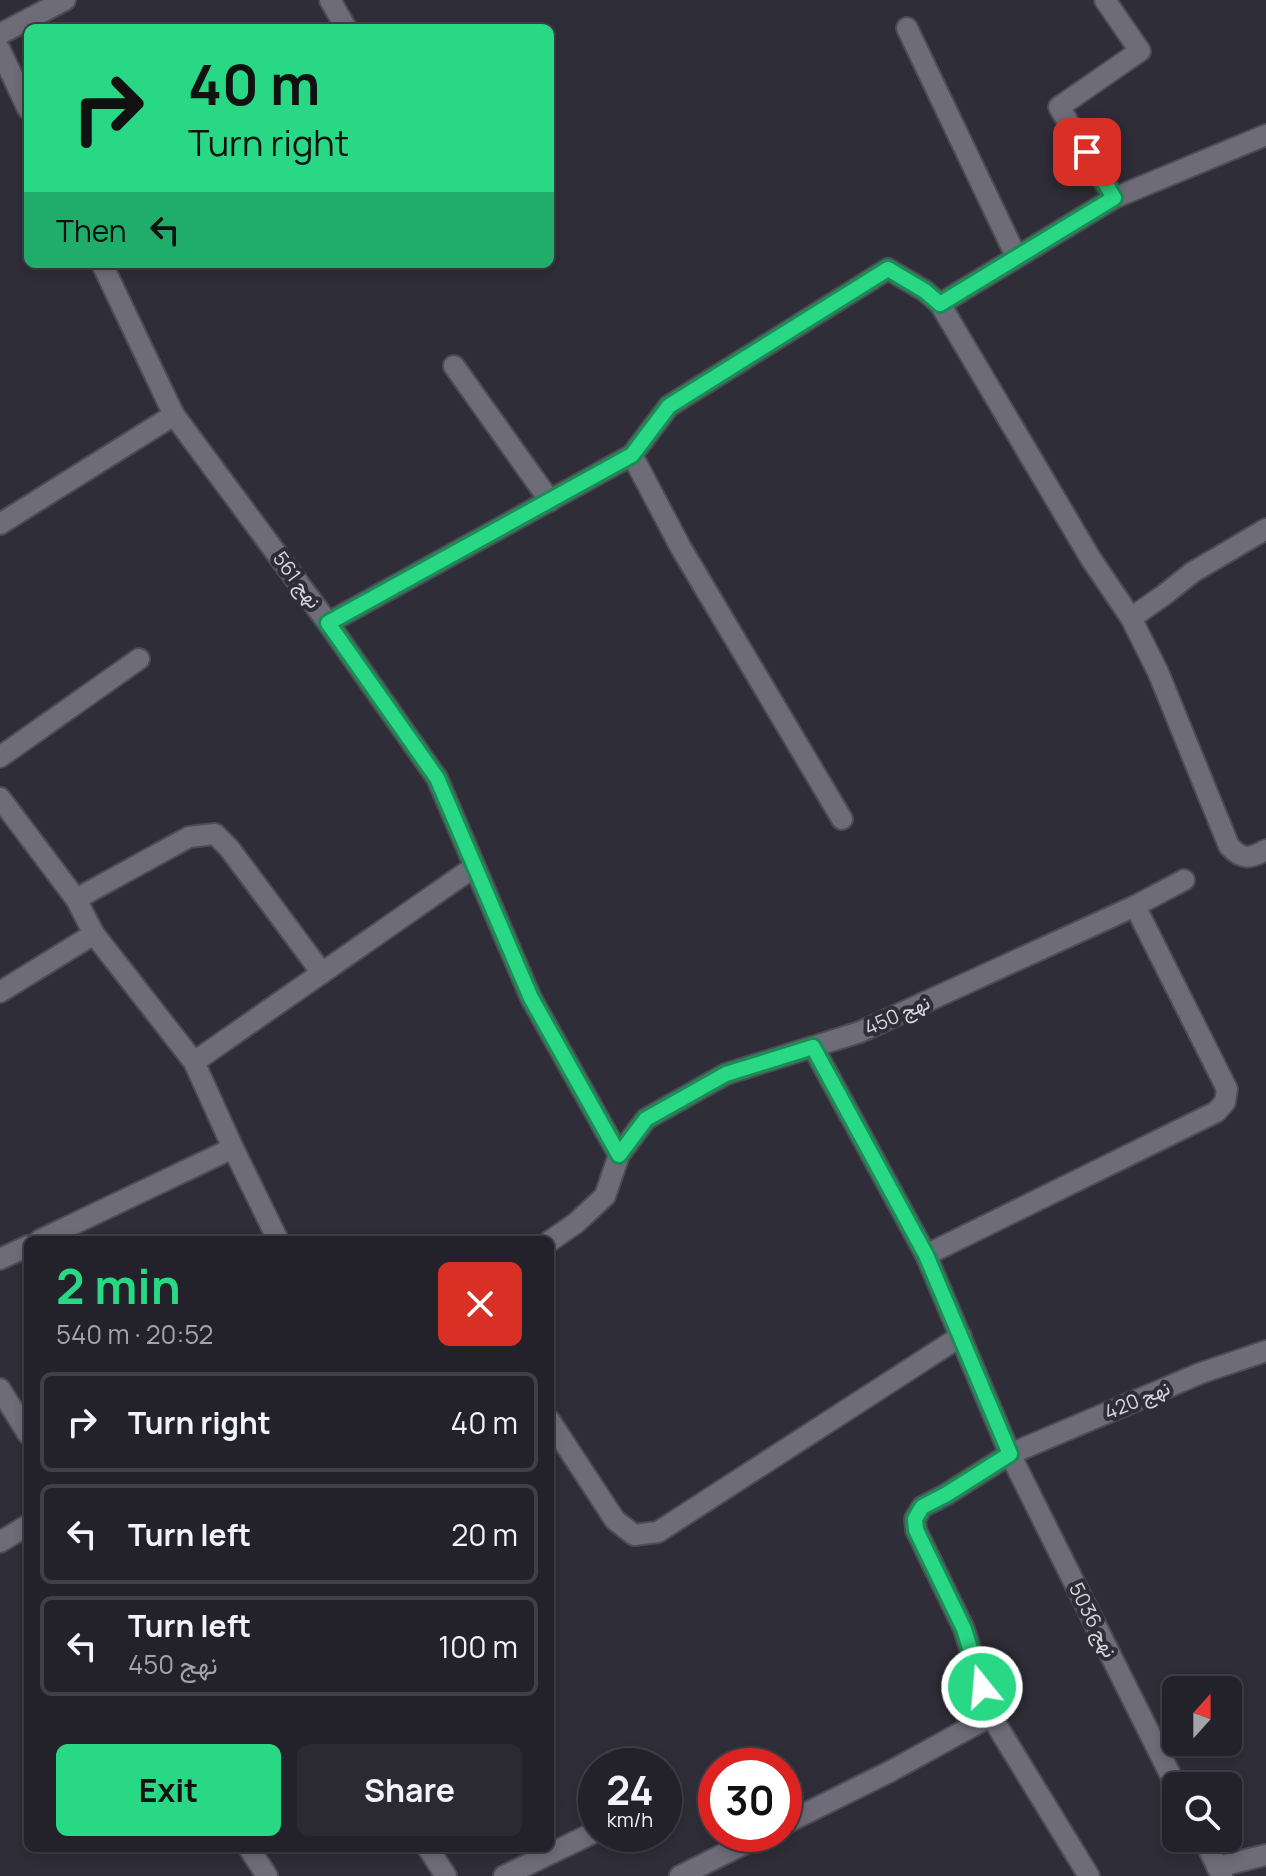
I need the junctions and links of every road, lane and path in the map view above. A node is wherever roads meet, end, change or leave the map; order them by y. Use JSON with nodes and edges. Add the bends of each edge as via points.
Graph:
{"nodes":[{"id":1,"x":65,"y":0,"type":"edge"},
{"id":2,"x":330,"y":0,"type":"edge"},
{"id":3,"x":1105,"y":0,"type":"edge"},
{"id":4,"x":344,"y":24,"type":"edge"},
{"id":5,"x":907,"y":28,"type":"dead end"},
{"id":6,"x":0,"y":34,"type":"edge"},
{"id":7,"x":0,"y":50,"type":"edge"},
{"id":8,"x":24,"y":101,"type":"edge"},
{"id":9,"x":1266,"y":135,"type":"edge"},
{"id":10,"x":1114,"y":198,"type":"junction"},
{"id":11,"x":1016,"y":256,"type":"junction"},
{"id":12,"x":104,"y":268,"type":"edge"},
{"id":13,"x":940,"y":304,"type":"junction"},
{"id":14,"x":454,"y":366,"type":"dead end"},
{"id":15,"x":174,"y":415,"type":"junction"},
{"id":16,"x":632,"y":455,"type":"junction"},
{"id":17,"x":550,"y":501,"type":"junction"},
{"id":18,"x":0,"y":524,"type":"edge"},
{"id":19,"x":1266,"y":529,"type":"edge"},
{"id":20,"x":1131,"y":618,"type":"junction"},
{"id":21,"x":328,"y":623,"type":"junction"},
{"id":22,"x":139,"y":659,"type":"dead end"},
{"id":23,"x":0,"y":757,"type":"edge"},
{"id":24,"x":0,"y":798,"type":"edge"},
{"id":25,"x":842,"y":819,"type":"dead end"},
{"id":26,"x":1266,"y":850,"type":"edge"},
{"id":27,"x":474,"y":867,"type":"junction"},
{"id":28,"x":1184,"y":880,"type":"dead end"},
{"id":29,"x":76,"y":899,"type":"junction"},
{"id":30,"x":1135,"y":906,"type":"junction"},
{"id":31,"x":94,"y":934,"type":"junction"},
{"id":32,"x":322,"y":973,"type":"junction"},
{"id":33,"x":0,"y":992,"type":"edge"},
{"id":34,"x":813,"y":1047,"type":"junction"},
{"id":35,"x":194,"y":1062,"type":"junction"},
{"id":36,"x":233,"y":1148,"type":"junction"},
{"id":37,"x":619,"y":1155,"type":"junction"},
{"id":38,"x":48,"y":1236,"type":"edge"},
{"id":39,"x":276,"y":1236,"type":"edge"},
{"id":40,"x":554,"y":1238,"type":"edge"},
{"id":41,"x":24,"y":1248,"type":"edge"},
{"id":42,"x":926,"y":1255,"type":"junction"},
{"id":43,"x":0,"y":1259,"type":"edge"},
{"id":44,"x":961,"y":1336,"type":"junction"},
{"id":45,"x":1266,"y":1351,"type":"edge"},
{"id":46,"x":0,"y":1389,"type":"edge"},
{"id":47,"x":554,"y":1427,"type":"edge"},
{"id":48,"x":24,"y":1428,"type":"edge"},
{"id":49,"x":1010,"y":1454,"type":"junction"},
{"id":50,"x":24,"y":1527,"type":"edge"},
{"id":51,"x":0,"y":1542,"type":"edge"},
{"id":52,"x":991,"y":1716,"type":"junction"},
{"id":53,"x":1169,"y":1772,"type":"edge"},
{"id":54,"x":802,"y":1815,"type":"edge"},
{"id":55,"x":578,"y":1840,"type":"edge"},
{"id":56,"x":252,"y":1852,"type":"edge"},
{"id":57,"x":431,"y":1852,"type":"edge"},
{"id":58,"x":554,"y":1852,"type":"edge"},
{"id":59,"x":554,"y":1852,"type":"edge"},
{"id":60,"x":728,"y":1852,"type":"edge"},
{"id":61,"x":1210,"y":1852,"type":"edge"},
{"id":62,"x":1266,"y":1855,"type":"edge"},
{"id":63,"x":1220,"y":1872,"type":"edge"},
{"id":64,"x":267,"y":1876,"type":"edge"},
{"id":65,"x":446,"y":1876,"type":"edge"},
{"id":66,"x":504,"y":1876,"type":"edge"},
{"id":67,"x":680,"y":1876,"type":"edge"},
{"id":68,"x":1089,"y":1876,"type":"edge"}],
"edges":[{"from":1,"to":6,"type":"street"},
{"from":2,"to":4,"type":"street"},
{"from":3,"to":10,"type":"street","via":[[1140,51],[1059,107]]},
{"from":5,"to":11,"type":"street"},
{"from":7,"to":8,"type":"street"},
{"from":9,"to":10,"type":"street"},
{"from":10,"to":11,"type":"street"},
{"from":11,"to":13,"type":"street"},
{"from":12,"to":15,"type":"street","name":"نهج 561"},
{"from":13,"to":16,"type":"street","via":[[888,269],[669,406]]},
{"from":13,"to":20,"type":"street"},
{"from":14,"to":17,"type":"street"},
{"from":15,"to":18,"type":"street"},
{"from":15,"to":21,"type":"street","name":"نهج 561"},
{"from":16,"to":17,"type":"street"},
{"from":16,"to":25,"type":"street","via":[[681,548]]},
{"from":17,"to":21,"type":"street"},
{"from":19,"to":20,"type":"street","via":[[1193,572]]},
{"from":20,"to":26,"type":"street","via":[[1229,846],[1237,855],[1253,857]]},
{"from":21,"to":27,"type":"street","name":"نهج 561","via":[[437,778]]},
{"from":22,"to":23,"type":"street"},
{"from":24,"to":29,"type":"street"},
{"from":27,"to":32,"type":"street"},
{"from":27,"to":37,"type":"street","name":"نهج 561","via":[[531,998]]},
{"from":28,"to":30,"type":"street","name":"نهج 450"},
{"from":29,"to":31,"type":"street"},
{"from":29,"to":32,"type":"street","via":[[189,837],[215,834]]},
{"from":30,"to":34,"type":"street","name":"نهج 450","via":[[860,1032]]},
{"from":30,"to":42,"type":"street","via":[[1227,1089],[1225,1102],[1216,1112]]},
{"from":31,"to":33,"type":"street"},
{"from":31,"to":35,"type":"street"},
{"from":32,"to":35,"type":"street"},
{"from":34,"to":37,"type":"street","name":"نهج 450","via":[[726,1074],[646,1119]]},
{"from":34,"to":42,"type":"street","name":"نهج 5036"},
{"from":35,"to":36,"type":"street"},
{"from":36,"to":38,"type":"street"},
{"from":36,"to":39,"type":"street"},
{"from":37,"to":40,"type":"street","name":"نهج 450","via":[[605,1196]]},
{"from":41,"to":43,"type":"street"},
{"from":42,"to":44,"type":"street","name":"نهج 5036"},
{"from":44,"to":47,"type":"street","via":[[658,1532],[634,1535],[615,1520]]},
{"from":44,"to":49,"type":"street","name":"نهج 5036"},
{"from":45,"to":49,"type":"street","name":"نهج 420"},
{"from":46,"to":48,"type":"street"},
{"from":49,"to":52,"type":"street","name":"نهج 420","via":[[922,1507],[915,1519],[964,1629]]},
{"from":49,"to":53,"type":"street","name":"نهج 5036"},
{"from":50,"to":51,"type":"street"},
{"from":52,"to":54,"type":"street"},
{"from":52,"to":68,"type":"street"},
{"from":55,"to":59,"type":"street"},
{"from":56,"to":64,"type":"street"},
{"from":57,"to":65,"type":"street"},
{"from":58,"to":66,"type":"street"},
{"from":60,"to":67,"type":"street"},
{"from":61,"to":63,"type":"street"},
{"from":62,"to":63,"type":"street"}]}
